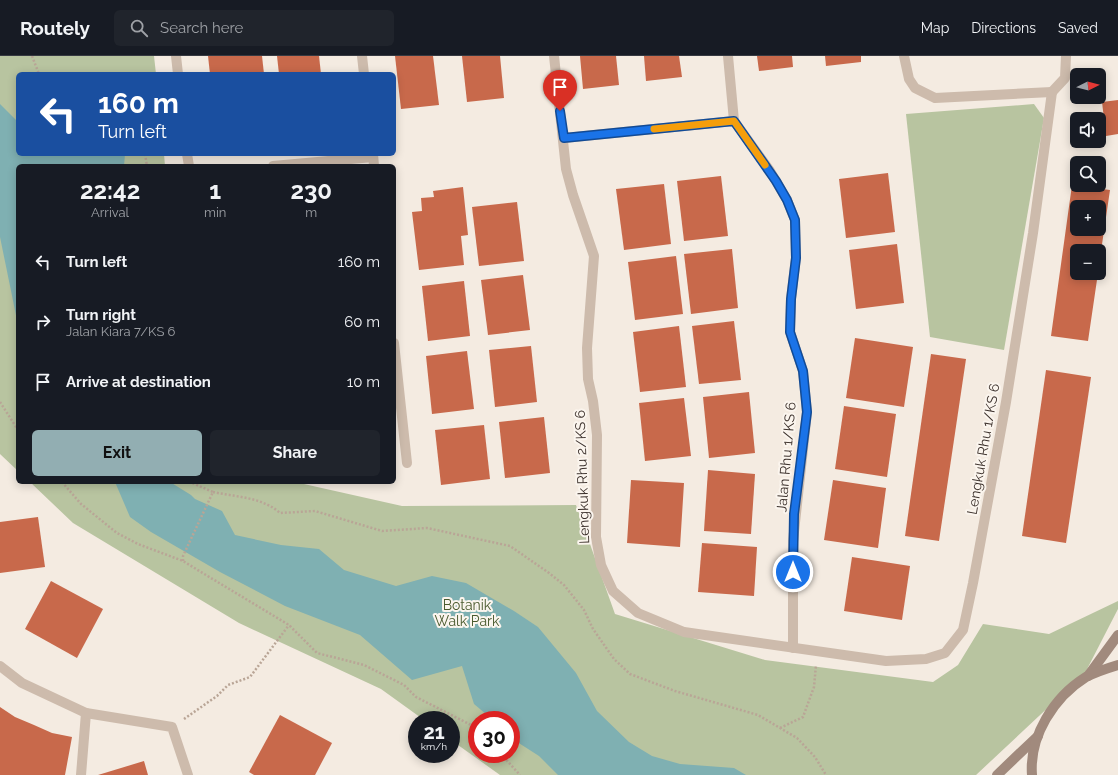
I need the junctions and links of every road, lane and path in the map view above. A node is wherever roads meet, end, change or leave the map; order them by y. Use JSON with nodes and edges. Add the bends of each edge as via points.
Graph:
{"nodes":[{"id":1,"x":32,"y":56,"type":"edge"},
{"id":2,"x":176,"y":56,"type":"edge"},
{"id":3,"x":362,"y":56,"type":"edge"},
{"id":4,"x":554,"y":56,"type":"edge"},
{"id":5,"x":728,"y":56,"type":"edge"},
{"id":6,"x":904,"y":56,"type":"edge"},
{"id":7,"x":1066,"y":56,"type":"edge"},
{"id":8,"x":38,"y":72,"type":"edge"},
{"id":9,"x":178,"y":72,"type":"edge"},
{"id":10,"x":364,"y":72,"type":"edge"},
{"id":11,"x":1052,"y":92,"type":"junction"},
{"id":12,"x":734,"y":121,"type":"junction"},
{"id":13,"x":564,"y":138,"type":"junction"},
{"id":14,"x":374,"y":159,"type":"edge"},
{"id":15,"x":302,"y":164,"type":"edge"},
{"id":16,"x":396,"y":359,"type":"edge"},
{"id":17,"x":0,"y":402,"type":"edge"},
{"id":18,"x":16,"y":427,"type":"edge"},
{"id":19,"x":408,"y":463,"type":"dead end"},
{"id":20,"x":64,"y":484,"type":"edge"},
{"id":21,"x":195,"y":484,"type":"edge"},
{"id":22,"x":213,"y":492,"type":"junction"},
{"id":23,"x":183,"y":561,"type":"junction"},
{"id":24,"x":289,"y":626,"type":"junction"},
{"id":25,"x":1118,"y":635,"type":"edge"},
{"id":26,"x":793,"y":648,"type":"junction"},
{"id":27,"x":818,"y":652,"type":"junction"},
{"id":28,"x":1118,"y":665,"type":"edge"},
{"id":29,"x":0,"y":666,"type":"edge"},
{"id":30,"x":1088,"y":676,"type":"junction"},
{"id":31,"x":86,"y":713,"type":"junction"},
{"id":32,"x":468,"y":724,"type":"edge"},
{"id":33,"x":172,"y":728,"type":"junction"},
{"id":34,"x":780,"y":728,"type":"junction"},
{"id":35,"x":1038,"y":736,"type":"junction"},
{"id":36,"x":509,"y":763,"type":"edge"},
{"id":37,"x":81,"y":775,"type":"edge"},
{"id":38,"x":188,"y":775,"type":"edge"},
{"id":39,"x":520,"y":775,"type":"edge"},
{"id":40,"x":826,"y":775,"type":"edge"},
{"id":41,"x":997,"y":775,"type":"edge"},
{"id":42,"x":1032,"y":775,"type":"edge"}],
"edges":[{"from":1,"to":8,"type":"path"},
{"from":2,"to":9,"type":"street"},
{"from":3,"to":10,"type":"street"},
{"from":4,"to":13,"type":"street","name":"Lengkuk Rhu 2/KS 6"},
{"from":5,"to":12,"type":"street"},
{"from":6,"to":11,"type":"street","via":[[909,79],[915,88],[935,98]]},
{"from":7,"to":11,"type":"street","via":[[1065,78]]},
{"from":11,"to":27,"type":"street","name":"Lengkuk Rhu 1/KS 6","via":[[1007,394],[963,630],[944,652],[926,659],[886,661]]},
{"from":12,"to":13,"type":"street"},
{"from":12,"to":26,"type":"street","name":"Jalan Rhu 1/KS 6","via":[[773,177],[795,220],[796,258],[790,332],[803,371],[807,412],[793,534]]},
{"from":13,"to":26,"type":"street","name":"Lengkuk Rhu 2/KS 6","via":[[566,169],[572,195],[594,256],[587,348],[588,379],[597,435],[596,537],[601,564],[613,591],[638,613],[684,632]]},
{"from":14,"to":15,"type":"street"},
{"from":16,"to":19,"type":"street"},
{"from":17,"to":18,"type":"path"},
{"from":20,"to":23,"type":"path","via":[[81,504],[116,533]]},
{"from":21,"to":22,"type":"path"},
{"from":22,"to":23,"type":"path"},
{"from":22,"to":34,"type":"path","via":[[250,498],[271,505],[280,513],[315,511],[382,531],[427,528],[510,546],[564,585],[584,610],[593,629],[614,659],[630,674],[675,691],[758,715]]},
{"from":23,"to":24,"type":"path"},
{"from":24,"to":32,"type":"path","via":[[317,653],[364,665],[404,686],[416,698]]},
{"from":24,"to":33,"type":"path","via":[[250,676],[228,685],[217,696]]},
{"from":25,"to":30,"type":"main road"},
{"from":26,"to":27,"type":"street","name":"Lengkuk Rhu 1/KS 6"},
{"from":27,"to":34,"type":"path","via":[[814,687],[803,717]]},
{"from":28,"to":30,"type":"main road"},
{"from":29,"to":31,"type":"street","via":[[22,683]]},
{"from":30,"to":35,"type":"main road","via":[[1057,702]]},
{"from":31,"to":33,"type":"street"},
{"from":31,"to":37,"type":"street"},
{"from":33,"to":38,"type":"street"},
{"from":34,"to":40,"type":"path","via":[[797,738],[815,757]]},
{"from":35,"to":41,"type":"main road"},
{"from":35,"to":42,"type":"main road","via":[[1031,768]]},
{"from":36,"to":39,"type":"path"}]}
